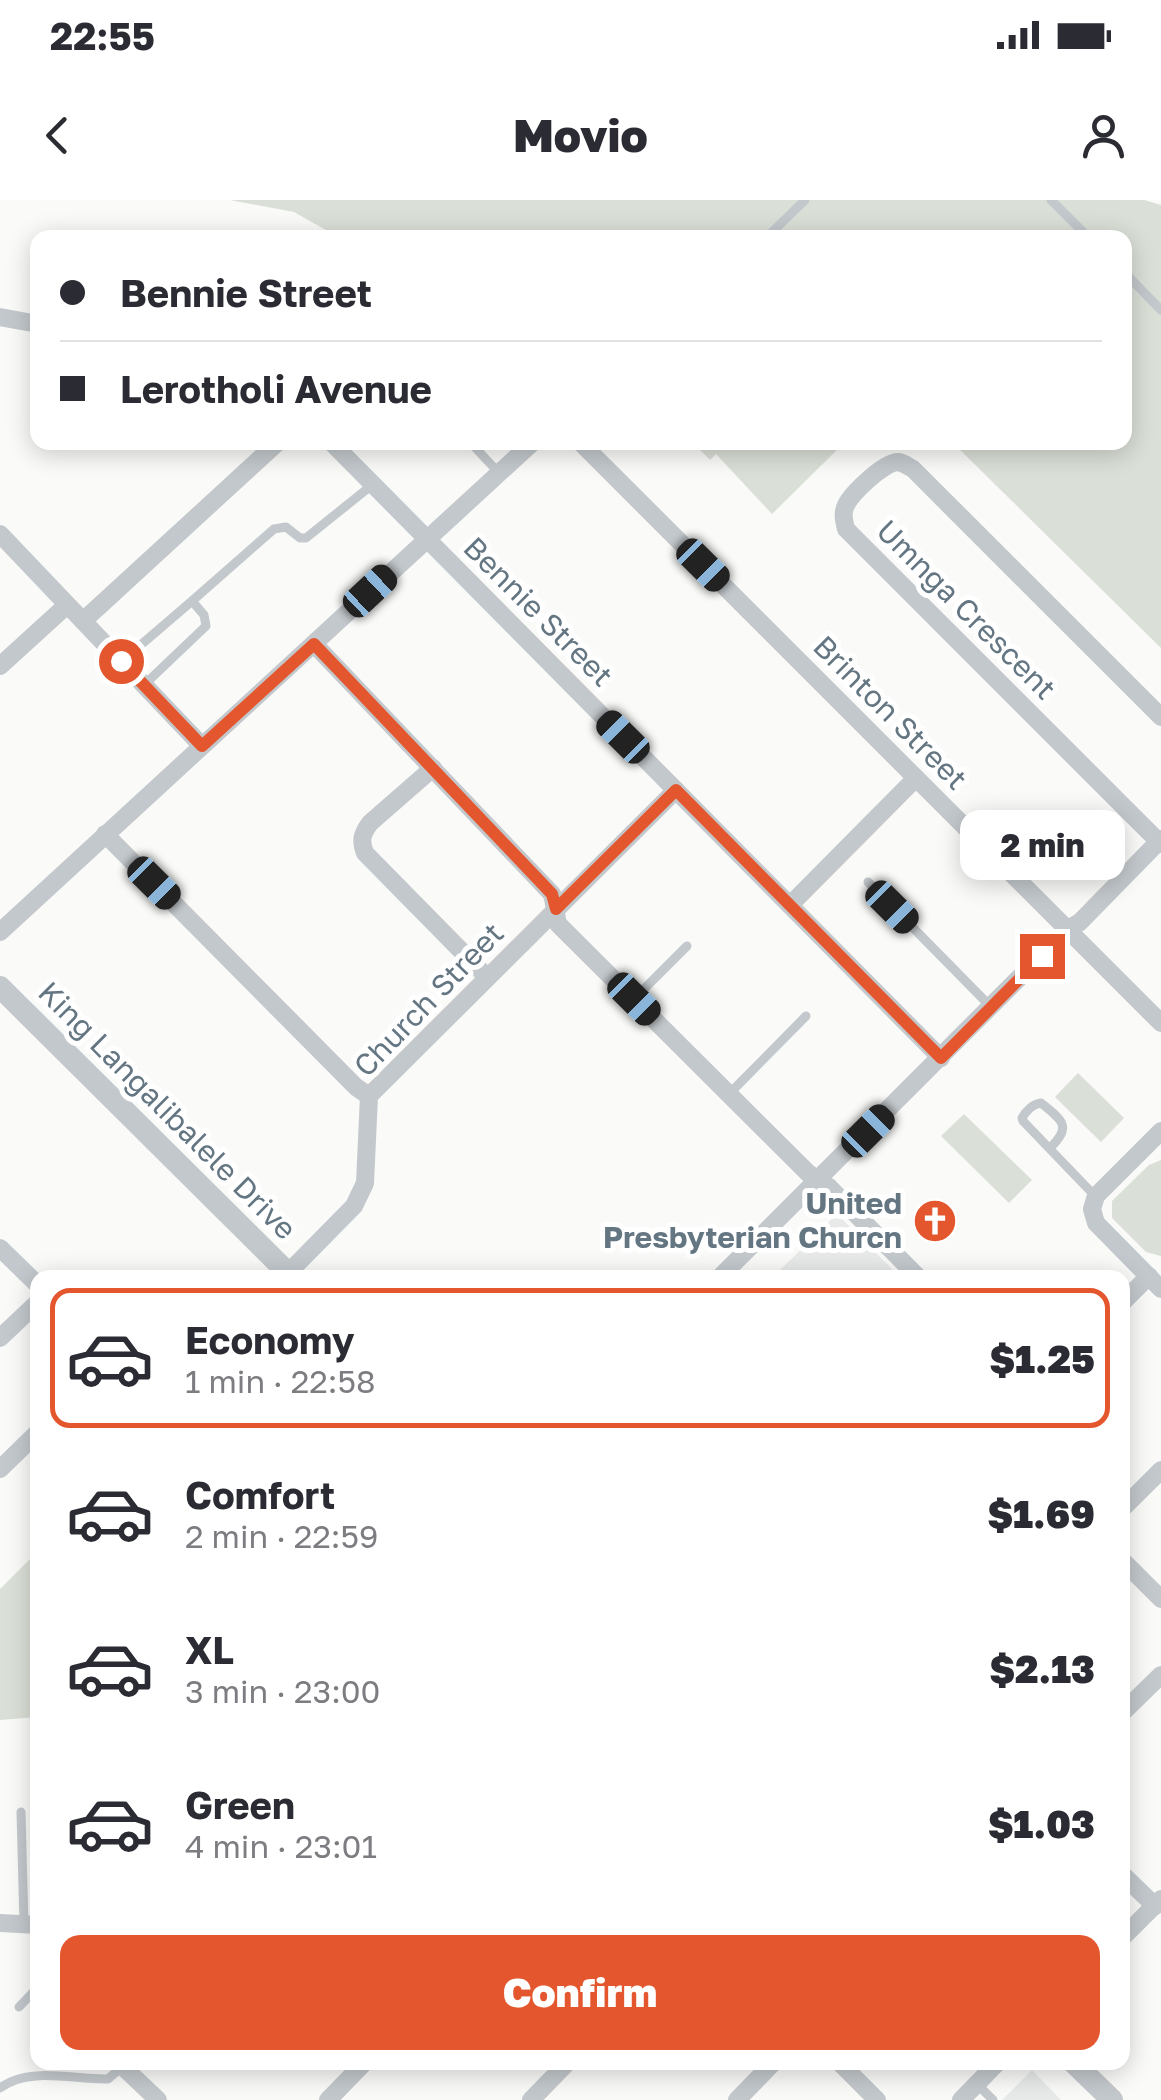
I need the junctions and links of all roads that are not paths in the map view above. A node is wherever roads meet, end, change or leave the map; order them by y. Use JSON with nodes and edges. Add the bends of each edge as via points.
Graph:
{"nodes":[{"id":1,"x":805,"y":200,"type":"edge"},
{"id":2,"x":1051,"y":200,"type":"edge"},
{"id":3,"x":774,"y":230,"type":"edge"},
{"id":4,"x":1082,"y":230,"type":"edge"},
{"id":5,"x":1132,"y":281,"type":"edge"},
{"id":6,"x":1161,"y":310,"type":"edge"},
{"id":7,"x":0,"y":317,"type":"edge"},
{"id":8,"x":30,"y":323,"type":"edge"},
{"id":9,"x":269,"y":450,"type":"edge"},
{"id":10,"x":339,"y":450,"type":"edge"},
{"id":11,"x":477,"y":450,"type":"edge"},
{"id":12,"x":524,"y":450,"type":"edge"},
{"id":13,"x":588,"y":450,"type":"edge"},
{"id":14,"x":499,"y":473,"type":"junction"},
{"id":15,"x":372,"y":484,"type":"junction"},
{"id":16,"x":0,"y":534,"type":"edge"},
{"id":17,"x":427,"y":539,"type":"junction"},
{"id":18,"x":192,"y":600,"type":"junction"},
{"id":19,"x":67,"y":605,"type":"junction"},
{"id":20,"x":82,"y":621,"type":"junction"},
{"id":21,"x":314,"y":644,"type":"junction"},
{"id":22,"x":121,"y":661,"type":"junction"},
{"id":23,"x":0,"y":666,"type":"edge"},
{"id":24,"x":144,"y":685,"type":"junction"},
{"id":25,"x":1161,"y":717,"type":"edge"},
{"id":26,"x":202,"y":746,"type":"junction"},
{"id":27,"x":433,"y":768,"type":"junction"},
{"id":28,"x":916,"y":778,"type":"junction"},
{"id":29,"x":676,"y":790,"type":"junction"},
{"id":30,"x":105,"y":834,"type":"junction"},
{"id":31,"x":1160,"y":841,"type":"edge"},
{"id":32,"x":868,"y":882,"type":"dead end"},
{"id":33,"x":790,"y":905,"type":"junction"},
{"id":34,"x":556,"y":909,"type":"junction"},
{"id":35,"x":1068,"y":930,"type":"junction"},
{"id":36,"x":0,"y":932,"type":"edge"},
{"id":37,"x":687,"y":946,"type":"dead end"},
{"id":38,"x":487,"y":977,"type":"junction"},
{"id":39,"x":0,"y":987,"type":"edge"},
{"id":40,"x":634,"y":999,"type":"junction"},
{"id":41,"x":991,"y":1007,"type":"junction"},
{"id":42,"x":806,"y":1016,"type":"dead end"},
{"id":43,"x":1161,"y":1023,"type":"edge"},
{"id":44,"x":941,"y":1058,"type":"junction"},
{"id":45,"x":729,"y":1094,"type":"junction"},
{"id":46,"x":369,"y":1096,"type":"junction"},
{"id":47,"x":1161,"y":1130,"type":"edge"},
{"id":48,"x":1050,"y":1148,"type":"junction"},
{"id":49,"x":818,"y":1180,"type":"junction"},
{"id":50,"x":1096,"y":1196,"type":"junction"},
{"id":51,"x":0,"y":1248,"type":"edge"},
{"id":52,"x":282,"y":1270,"type":"edge"},
{"id":53,"x":294,"y":1270,"type":"edge"},
{"id":54,"x":727,"y":1270,"type":"edge"},
{"id":55,"x":911,"y":1270,"type":"edge"},
{"id":56,"x":30,"y":1277,"type":"edge"},
{"id":57,"x":1157,"y":1278,"type":"edge"},
{"id":58,"x":1130,"y":1297,"type":"edge"},
{"id":59,"x":30,"y":1310,"type":"edge"},
{"id":60,"x":0,"y":1338,"type":"edge"},
{"id":61,"x":30,"y":1440,"type":"edge"},
{"id":62,"x":0,"y":1470,"type":"edge"},
{"id":63,"x":1161,"y":1470,"type":"edge"},
{"id":64,"x":1130,"y":1501,"type":"edge"},
{"id":65,"x":1130,"y":1568,"type":"edge"},
{"id":66,"x":1161,"y":1599,"type":"edge"},
{"id":67,"x":1161,"y":1675,"type":"edge"},
{"id":68,"x":1130,"y":1706,"type":"edge"},
{"id":69,"x":21,"y":1812,"type":"dead end"},
{"id":70,"x":1130,"y":1880,"type":"edge"},
{"id":71,"x":1158,"y":1902,"type":"edge"},
{"id":72,"x":30,"y":1913,"type":"edge"},
{"id":73,"x":0,"y":1923,"type":"edge"},
{"id":74,"x":30,"y":1924,"type":"edge"},
{"id":75,"x":1130,"y":1930,"type":"edge"},
{"id":76,"x":30,"y":1996,"type":"edge"},
{"id":77,"x":20,"y":2007,"type":"dead end"},
{"id":78,"x":116,"y":2070,"type":"edge"},
{"id":79,"x":125,"y":2070,"type":"edge"},
{"id":80,"x":357,"y":2070,"type":"edge"},
{"id":81,"x":560,"y":2070,"type":"edge"},
{"id":82,"x":766,"y":2070,"type":"edge"},
{"id":83,"x":847,"y":2070,"type":"edge"},
{"id":84,"x":990,"y":2070,"type":"edge"},
{"id":85,"x":1082,"y":2070,"type":"edge"},
{"id":86,"x":977,"y":2084,"type":"junction"},
{"id":87,"x":0,"y":2088,"type":"edge"},
{"id":88,"x":158,"y":2100,"type":"edge"},
{"id":89,"x":328,"y":2100,"type":"edge"},
{"id":90,"x":530,"y":2100,"type":"edge"},
{"id":91,"x":737,"y":2100,"type":"edge"},
{"id":92,"x":876,"y":2100,"type":"edge"},
{"id":93,"x":960,"y":2100,"type":"edge"},
{"id":94,"x":993,"y":2100,"type":"edge"},
{"id":95,"x":1112,"y":2100,"type":"edge"}],
"edges":[{"from":1,"to":3,"type":"lane"},
{"from":2,"to":4,"type":"lane"},
{"from":5,"to":6,"type":"lane"},
{"from":7,"to":8,"type":"street"},
{"from":9,"to":20,"type":"street"},
{"from":10,"to":15,"type":"street","name":"Bennie Street"},
{"from":11,"to":14,"type":"lane"},
{"from":12,"to":14,"type":"street"},
{"from":13,"to":28,"type":"street","name":"Brinton Street"},
{"from":14,"to":17,"type":"street"},
{"from":15,"to":17,"type":"street","name":"Bennie Street"},
{"from":15,"to":18,"type":"lane","via":[[312,536],[274,529]]},
{"from":16,"to":19,"type":"street"},
{"from":17,"to":21,"type":"street"},
{"from":17,"to":29,"type":"street","name":"Bennie Street"},
{"from":18,"to":22,"type":"lane"},
{"from":18,"to":24,"type":"lane","via":[[206,626]]},
{"from":19,"to":20,"type":"street"},
{"from":19,"to":23,"type":"street"},
{"from":20,"to":22,"type":"street"},
{"from":21,"to":26,"type":"street"},
{"from":21,"to":27,"type":"street"},
{"from":22,"to":24,"type":"street"},
{"from":24,"to":26,"type":"street"},
{"from":25,"to":31,"type":"street","name":"Umnga Crescent","via":[[913,469],[894,462],[844,506],[846,530]]},
{"from":26,"to":30,"type":"street"},
{"from":27,"to":34,"type":"street","via":[[552,894]]},
{"from":27,"to":38,"type":"street","via":[[370,823],[361,843]]},
{"from":28,"to":33,"type":"street"},
{"from":28,"to":35,"type":"street","name":"Brinton Street"},
{"from":29,"to":33,"type":"street","name":"Bennie Street"},
{"from":29,"to":34,"type":"street","name":"Church Street"},
{"from":30,"to":36,"type":"street"},
{"from":30,"to":46,"type":"street"},
{"from":31,"to":35,"type":"street"},
{"from":32,"to":41,"type":"lane"},
{"from":33,"to":44,"type":"street","name":"Bennie Street"},
{"from":34,"to":38,"type":"street","name":"Church Street"},
{"from":34,"to":40,"type":"street","via":[[558,924]]},
{"from":35,"to":41,"type":"street"},
{"from":35,"to":43,"type":"street","name":"Brinton Street"},
{"from":37,"to":40,"type":"lane"},
{"from":38,"to":46,"type":"street","name":"Church Street"},
{"from":39,"to":52,"type":"street","name":"King Langalibalele Drive"},
{"from":40,"to":45,"type":"street"},
{"from":41,"to":44,"type":"street"},
{"from":42,"to":45,"type":"lane"},
{"from":44,"to":49,"type":"street"},
{"from":45,"to":49,"type":"street"},
{"from":46,"to":53,"type":"street","name":"Church Street","via":[[361,1195]]},
{"from":47,"to":50,"type":"street"},
{"from":48,"to":48,"type":"lane","via":[[1022,1118],[1041,1102],[1063,1128]]},
{"from":48,"to":50,"type":"lane"},
{"from":49,"to":54,"type":"street"},
{"from":49,"to":55,"type":"street"},
{"from":50,"to":57,"type":"street","via":[[1096,1223]]},
{"from":51,"to":56,"type":"street"},
{"from":57,"to":58,"type":"street"},
{"from":59,"to":60,"type":"street"},
{"from":61,"to":62,"type":"street"},
{"from":63,"to":64,"type":"street"},
{"from":65,"to":66,"type":"street"},
{"from":67,"to":68,"type":"street"},
{"from":69,"to":72,"type":"lane"},
{"from":70,"to":71,"type":"street"},
{"from":71,"to":75,"type":"street"},
{"from":73,"to":74,"type":"street"},
{"from":76,"to":77,"type":"lane"},
{"from":78,"to":87,"type":"lane","via":[[108,2079],[40,2076]]},
{"from":79,"to":88,"type":"street"},
{"from":80,"to":89,"type":"street"},
{"from":81,"to":90,"type":"street"},
{"from":82,"to":91,"type":"street"},
{"from":83,"to":92,"type":"street"},
{"from":84,"to":86,"type":"street"},
{"from":85,"to":95,"type":"street"},
{"from":86,"to":93,"type":"street"},
{"from":86,"to":94,"type":"lane"}]}
